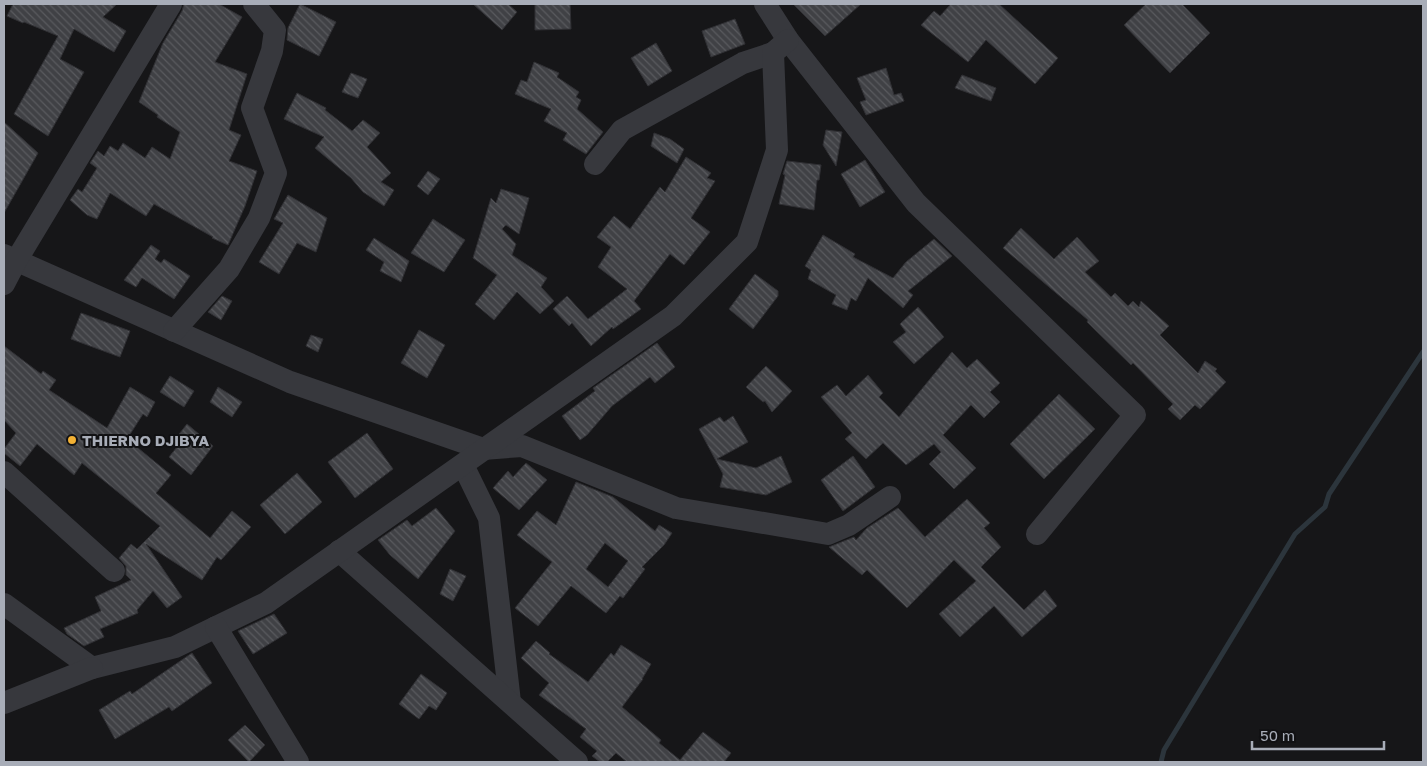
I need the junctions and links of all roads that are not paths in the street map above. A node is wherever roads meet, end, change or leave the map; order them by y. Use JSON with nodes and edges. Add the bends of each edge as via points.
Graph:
{"nodes":[{"id":1,"x":171,"y":4,"type":"edge"},
{"id":2,"x":254,"y":4,"type":"edge"},
{"id":3,"x":765,"y":4,"type":"edge"},
{"id":4,"x":781,"y":47,"type":"junction"},
{"id":5,"x":595,"y":164,"type":"dead end"},
{"id":6,"x":10,"y":258,"type":"edge"},
{"id":7,"x":4,"y":284,"type":"edge"},
{"id":8,"x":174,"y":331,"type":"junction"},
{"id":9,"x":483,"y":449,"type":"junction"},
{"id":10,"x":463,"y":465,"type":"junction"},
{"id":11,"x":4,"y":472,"type":"edge"},
{"id":12,"x":890,"y":497,"type":"dead end"},
{"id":13,"x":1037,"y":534,"type":"dead end"},
{"id":14,"x":340,"y":551,"type":"junction"},
{"id":15,"x":114,"y":571,"type":"dead end"},
{"id":16,"x":4,"y":604,"type":"edge"},
{"id":17,"x":216,"y":627,"type":"junction"},
{"id":18,"x":92,"y":668,"type":"junction"},
{"id":19,"x":510,"y":702,"type":"junction"},
{"id":20,"x":4,"y":703,"type":"edge"},
{"id":21,"x":298,"y":762,"type":"edge"},
{"id":22,"x":577,"y":762,"type":"edge"}],
"edges":[{"from":1,"to":6,"type":"street"},
{"from":2,"to":8,"type":"street","via":[[274,30],[272,51],[252,108],[276,173],[259,218],[229,269]]},
{"from":3,"to":4,"type":"street"},
{"from":4,"to":5,"type":"street","via":[[742,63],[622,130]]},
{"from":4,"to":9,"type":"street","via":[[778,150],[747,242],[673,316]]},
{"from":4,"to":13,"type":"street","via":[[916,203],[1135,414]]},
{"from":6,"to":7,"type":"street"},
{"from":6,"to":8,"type":"street"},
{"from":8,"to":9,"type":"street","via":[[290,382]]},
{"from":9,"to":10,"type":"street"},
{"from":9,"to":12,"type":"street","via":[[522,446],[676,508],[828,534],[849,525]]},
{"from":10,"to":14,"type":"street"},
{"from":10,"to":19,"type":"street","via":[[489,518]]},
{"from":11,"to":15,"type":"street"},
{"from":14,"to":17,"type":"street","via":[[266,603]]},
{"from":14,"to":19,"type":"street"},
{"from":16,"to":18,"type":"street"},
{"from":17,"to":18,"type":"street","via":[[175,647]]},
{"from":17,"to":21,"type":"street"},
{"from":18,"to":20,"type":"street"},
{"from":19,"to":22,"type":"street"}]}
